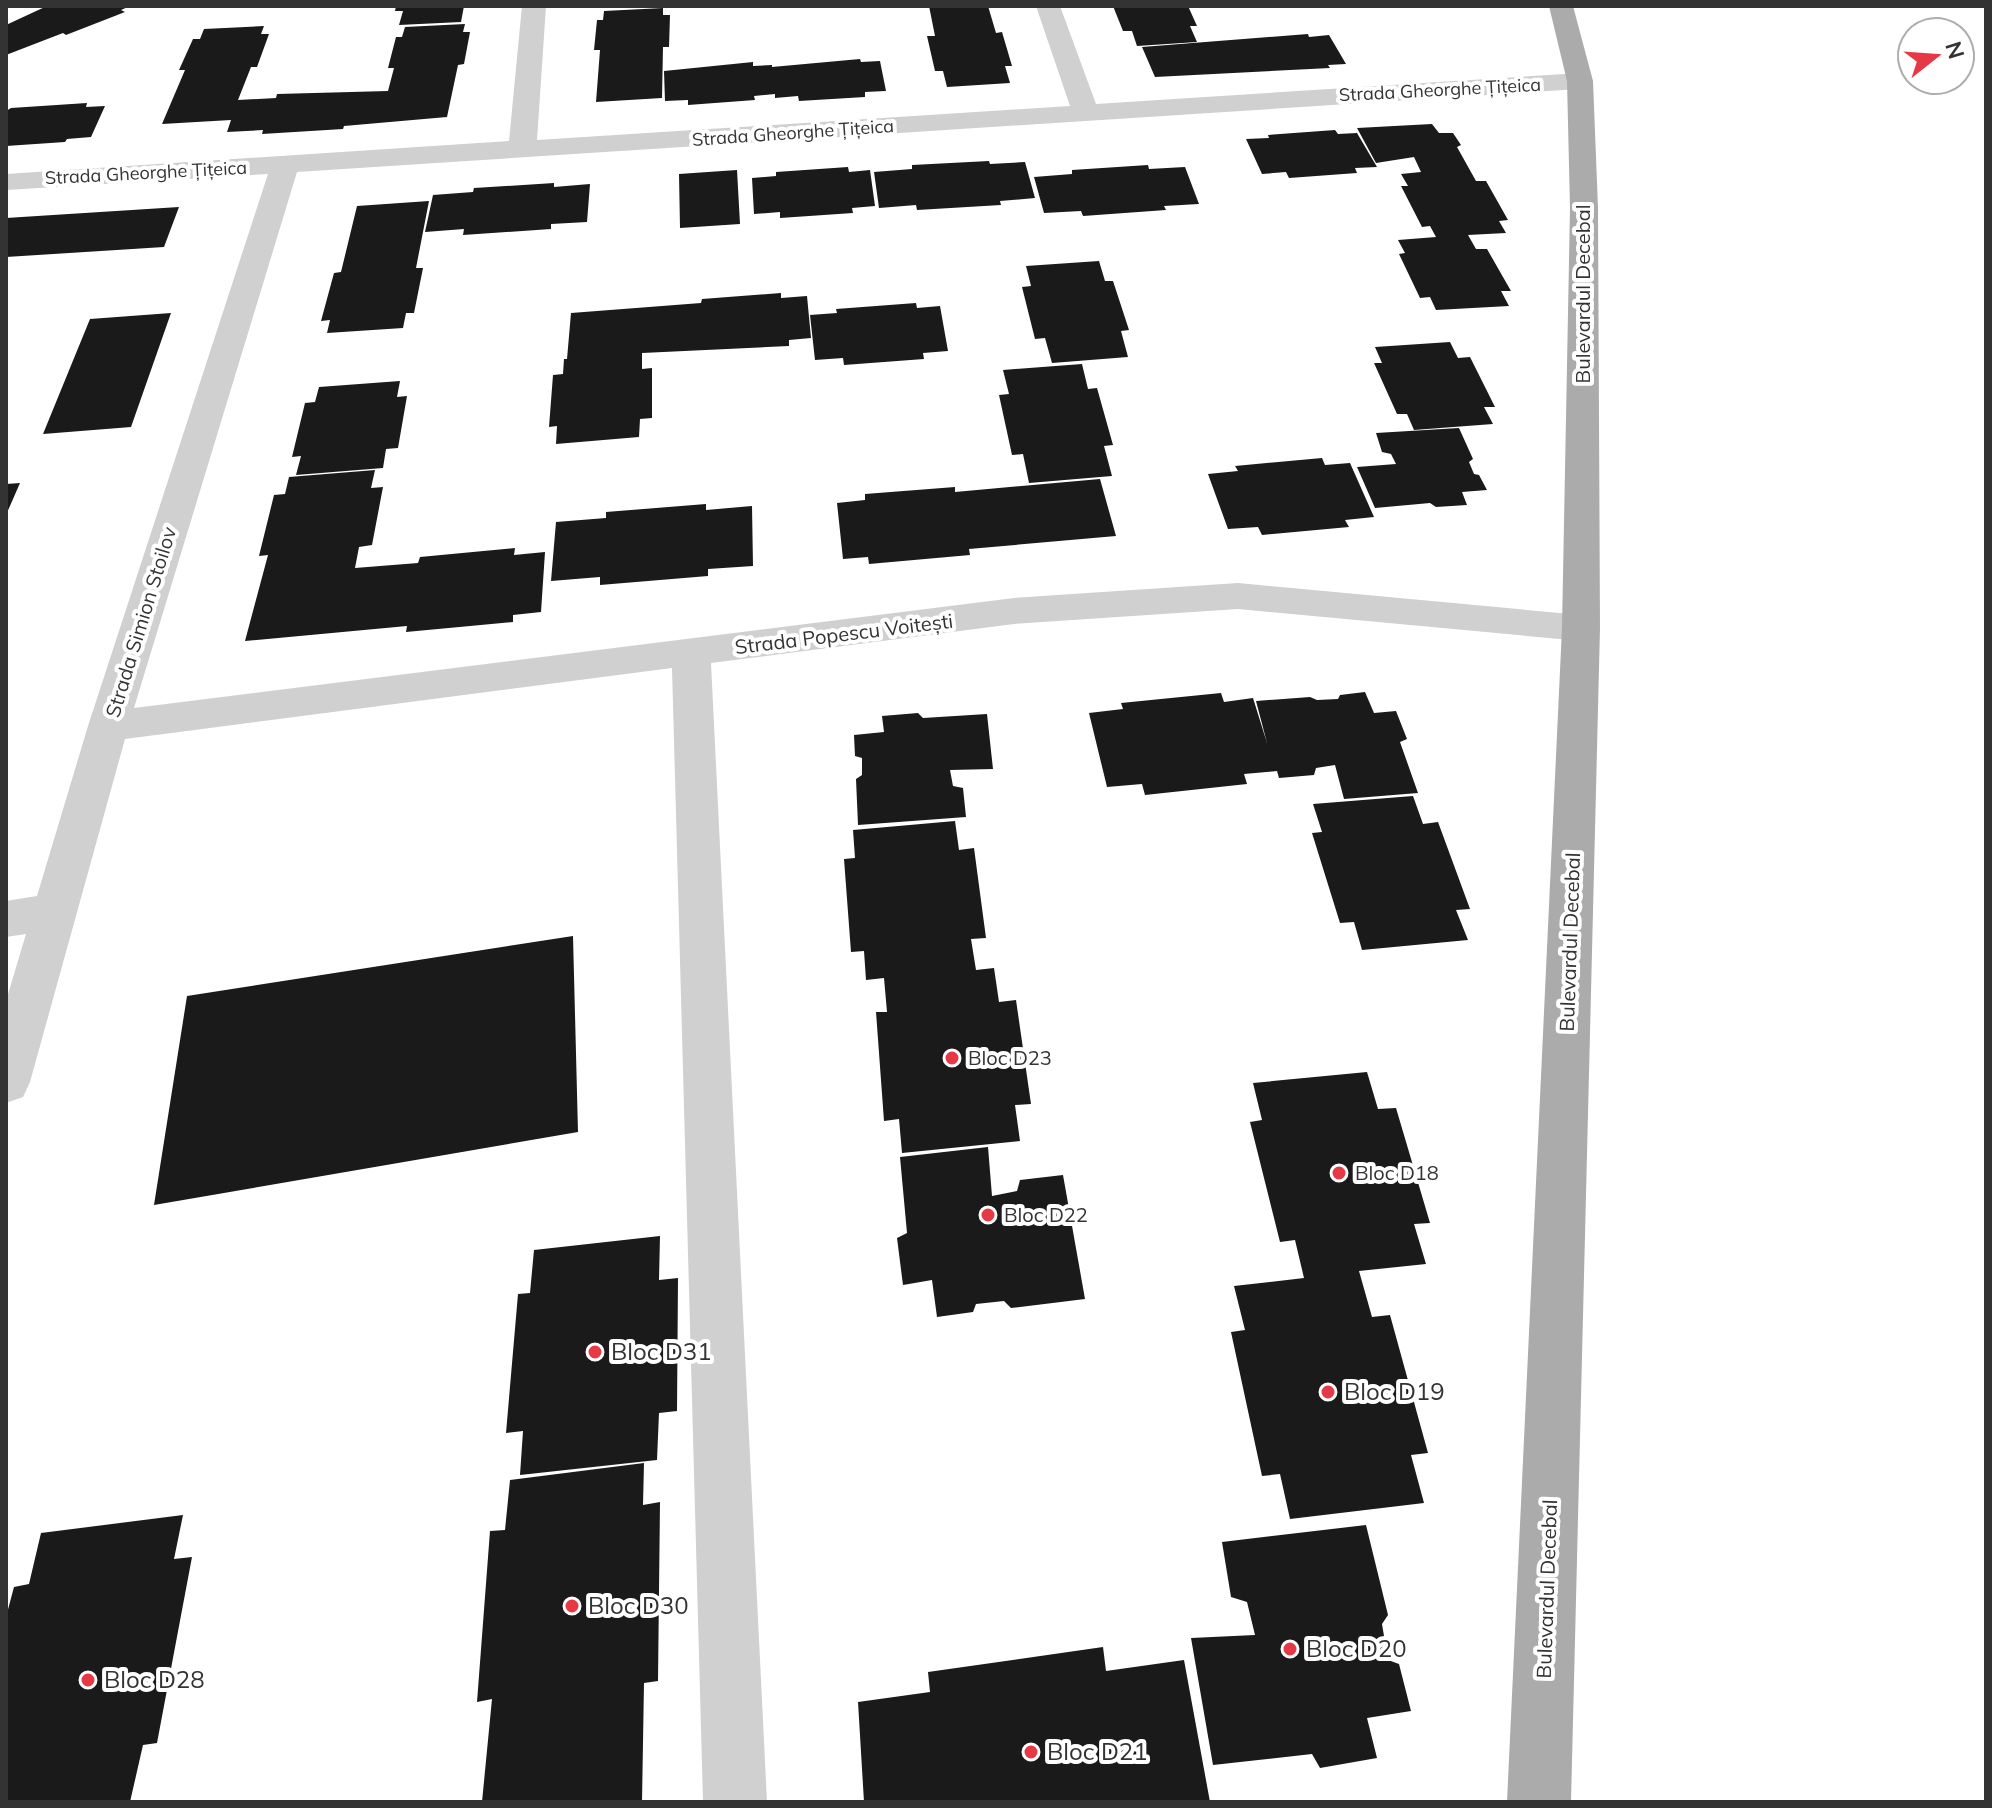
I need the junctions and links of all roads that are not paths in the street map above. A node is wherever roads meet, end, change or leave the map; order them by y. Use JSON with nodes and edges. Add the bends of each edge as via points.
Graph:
{"nodes":[{"id":1,"x":534,"y":6,"type":"edge"},
{"id":2,"x":1048,"y":6,"type":"edge"},
{"id":3,"x":1561,"y":6,"type":"edge"},
{"id":4,"x":1591,"y":21,"type":"dead end"},
{"id":5,"x":1580,"y":81,"type":"junction"},
{"id":6,"x":1086,"y":113,"type":"junction"},
{"id":7,"x":522,"y":150,"type":"junction"},
{"id":8,"x":285,"y":165,"type":"junction"},
{"id":9,"x":6,"y":182,"type":"edge"},
{"id":10,"x":1581,"y":628,"type":"junction"},
{"id":11,"x":691,"y":654,"type":"junction"},
{"id":12,"x":108,"y":726,"type":"junction"},
{"id":13,"x":54,"y":912,"type":"junction"},
{"id":14,"x":6,"y":919,"type":"edge"},
{"id":15,"x":6,"y":1082,"type":"edge"},
{"id":16,"x":735,"y":1802,"type":"edge"},
{"id":17,"x":1539,"y":1802,"type":"edge"}],
"edges":[{"from":1,"to":7,"type":"street"},
{"from":2,"to":6,"type":"street"},
{"from":3,"to":5,"type":"main road","name":"Bulevardul Decebal"},
{"from":4,"to":5,"type":"main road","name":"Bulevardul Decebal"},
{"from":5,"to":6,"type":"street","name":"Strada Gheorghe Țițeica"},
{"from":5,"to":10,"type":"main road","name":"Bulevardul Decebal"},
{"from":6,"to":7,"type":"street","name":"Strada Gheorghe Țițeica"},
{"from":7,"to":8,"type":"street","name":"Strada Gheorghe Țițeica"},
{"from":8,"to":9,"type":"street","name":"Strada Gheorghe Țițeica"},
{"from":8,"to":12,"type":"street","name":"Strada Simion Stoilov"},
{"from":10,"to":11,"type":"street","name":"Strada Popescu Voitești","via":[[1238,596],[1014,611]]},
{"from":10,"to":17,"type":"main road","name":"Bulevardul Decebal"},
{"from":11,"to":12,"type":"street","name":"Strada Popescu Voitești"},
{"from":11,"to":16,"type":"street"},
{"from":12,"to":13,"type":"street","name":"Strada Simion Stoilov"},
{"from":13,"to":14,"type":"street"},
{"from":13,"to":15,"type":"street","name":"Strada Simion Stoilov"}]}
